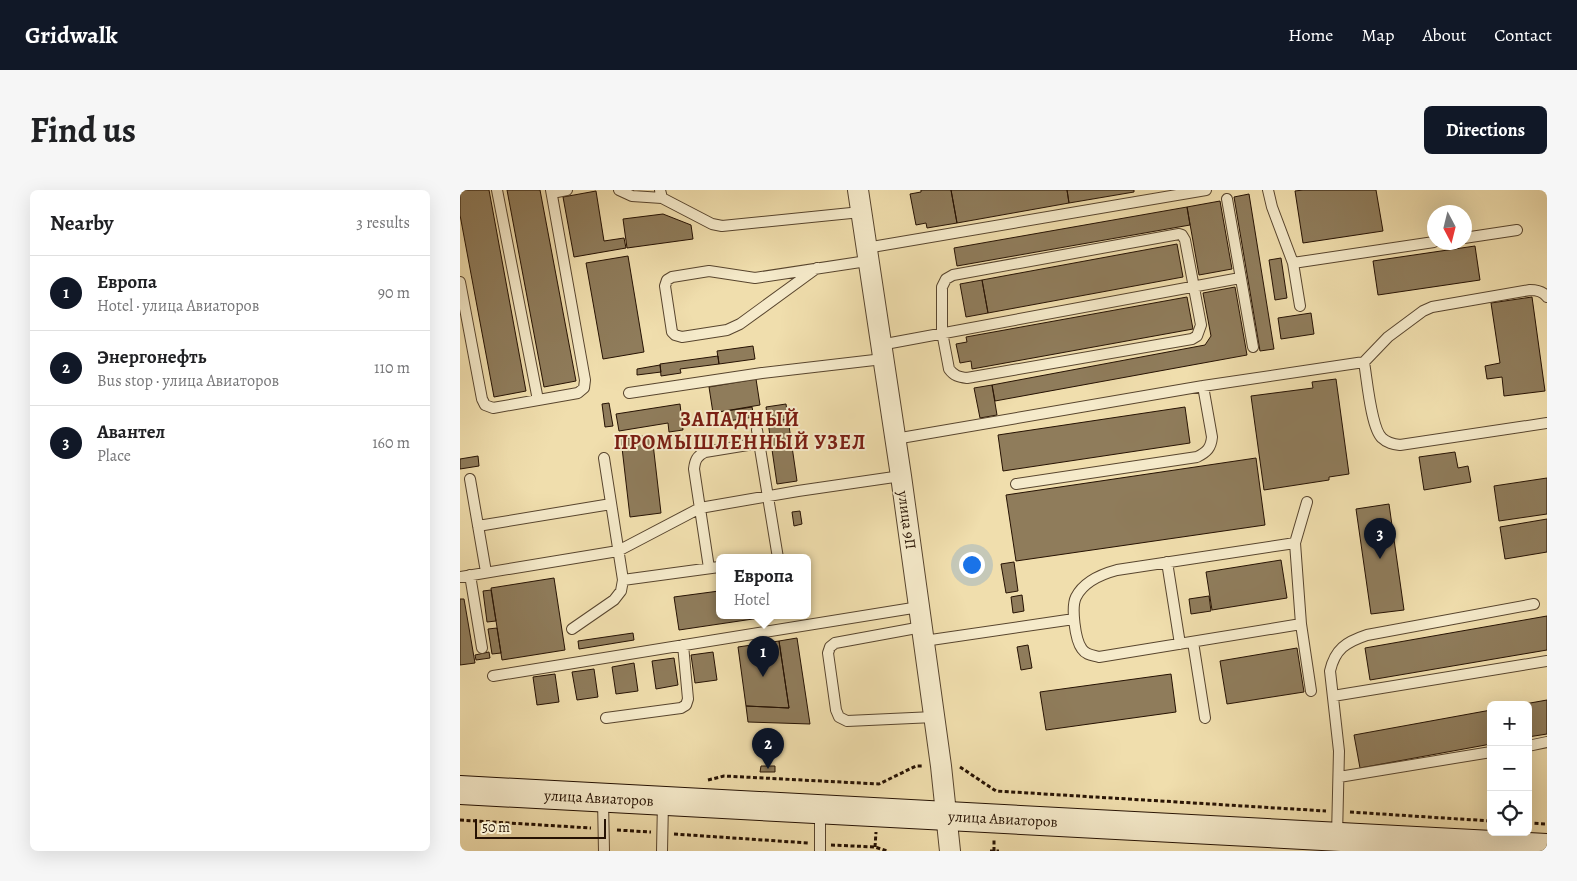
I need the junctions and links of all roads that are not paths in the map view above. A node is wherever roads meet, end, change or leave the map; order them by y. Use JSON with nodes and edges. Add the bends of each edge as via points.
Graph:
{"nodes":[{"id":1,"x":497,"y":190,"type":"edge"},
{"id":2,"x":567,"y":190,"type":"edge"},
{"id":3,"x":619,"y":190,"type":"edge"},
{"id":4,"x":858,"y":190,"type":"edge"},
{"id":5,"x":1206,"y":190,"type":"edge"},
{"id":6,"x":1268,"y":190,"type":"edge"},
{"id":7,"x":551,"y":191,"type":"edge"},
{"id":8,"x":661,"y":194,"type":"edge"},
{"id":9,"x":1227,"y":199,"type":"dead end"},
{"id":10,"x":860,"y":212,"type":"junction"},
{"id":11,"x":1517,"y":230,"type":"dead end"},
{"id":12,"x":1472,"y":237,"type":"edge"},
{"id":13,"x":1427,"y":243,"type":"edge"},
{"id":14,"x":867,"y":255,"type":"junction"},
{"id":15,"x":1293,"y":263,"type":"junction"},
{"id":16,"x":817,"y":268,"type":"junction"},
{"id":17,"x":1240,"y":278,"type":"junction"},
{"id":18,"x":460,"y":282,"type":"edge"},
{"id":19,"x":1194,"y":287,"type":"junction"},
{"id":20,"x":1547,"y":297,"type":"edge"},
{"id":21,"x":1300,"y":306,"type":"dead end"},
{"id":22,"x":942,"y":332,"type":"junction"},
{"id":23,"x":1252,"y":347,"type":"dead end"},
{"id":24,"x":881,"y":352,"type":"junction"},
{"id":25,"x":1364,"y":362,"type":"junction"},
{"id":26,"x":1203,"y":386,"type":"junction"},
{"id":27,"x":629,"y":393,"type":"dead end"},
{"id":28,"x":538,"y":400,"type":"junction"},
{"id":29,"x":1547,"y":423,"type":"edge"},
{"id":30,"x":758,"y":430,"type":"dead end"},
{"id":31,"x":895,"y":439,"type":"junction"},
{"id":32,"x":760,"y":444,"type":"junction"},
{"id":33,"x":604,"y":458,"type":"dead end"},
{"id":34,"x":901,"y":476,"type":"junction"},
{"id":35,"x":470,"y":479,"type":"dead end"},
{"id":36,"x":1016,"y":484,"type":"dead end"},
{"id":37,"x":768,"y":496,"type":"junction"},
{"id":38,"x":1307,"y":502,"type":"dead end"},
{"id":39,"x":611,"y":504,"type":"junction"},
{"id":40,"x":700,"y":508,"type":"junction"},
{"id":41,"x":478,"y":526,"type":"junction"},
{"id":42,"x":1295,"y":542,"type":"junction"},
{"id":43,"x":618,"y":550,"type":"junction"},
{"id":44,"x":777,"y":554,"type":"edge"},
{"id":45,"x":1167,"y":562,"type":"junction"},
{"id":46,"x":714,"y":567,"type":"edge"},
{"id":47,"x":486,"y":572,"type":"junction"},
{"id":48,"x":465,"y":576,"type":"edge"},
{"id":49,"x":623,"y":580,"type":"junction"},
{"id":50,"x":1534,"y":604,"type":"dead end"},
{"id":51,"x":919,"y":607,"type":"junction"},
{"id":52,"x":1074,"y":619,"type":"junction"},
{"id":53,"x":1301,"y":624,"type":"junction"},
{"id":54,"x":572,"y":628,"type":"dead end"},
{"id":55,"x":923,"y":634,"type":"junction"},
{"id":56,"x":1193,"y":642,"type":"junction"},
{"id":57,"x":1180,"y":644,"type":"junction"},
{"id":58,"x":683,"y":645,"type":"junction"},
{"id":59,"x":482,"y":648,"type":"dead end"},
{"id":60,"x":1547,"y":661,"type":"edge"},
{"id":61,"x":493,"y":676,"type":"dead end"},
{"id":62,"x":1312,"y":691,"type":"dead end"},
{"id":63,"x":1333,"y":696,"type":"junction"},
{"id":64,"x":934,"y":717,"type":"junction"},
{"id":65,"x":606,"y":718,"type":"dead end"},
{"id":66,"x":1206,"y":718,"type":"dead end"},
{"id":67,"x":1547,"y":742,"type":"edge"},
{"id":68,"x":1532,"y":745,"type":"edge"},
{"id":69,"x":1487,"y":753,"type":"edge"},
{"id":70,"x":1339,"y":777,"type":"junction"},
{"id":71,"x":460,"y":790,"type":"edge"},
{"id":72,"x":603,"y":798,"type":"junction"},
{"id":73,"x":663,"y":801,"type":"junction"},
{"id":74,"x":820,"y":809,"type":"junction"},
{"id":75,"x":946,"y":816,"type":"junction"},
{"id":76,"x":1337,"y":824,"type":"junction"},
{"id":77,"x":1547,"y":848,"type":"edge"},
{"id":78,"x":604,"y":851,"type":"edge"},
{"id":79,"x":662,"y":851,"type":"edge"},
{"id":80,"x":820,"y":851,"type":"edge"},
{"id":81,"x":950,"y":851,"type":"edge"}],
"edges":[{"from":1,"to":28,"type":"lane"},
{"from":2,"to":7,"type":"lane"},
{"from":3,"to":8,"type":"lane","via":[[632,196]]},
{"from":4,"to":10,"type":"street","name":"улица 9П"},
{"from":5,"to":14,"type":"lane"},
{"from":6,"to":15,"type":"lane"},
{"from":7,"to":28,"type":"lane","via":[[585,380],[584,388],[578,393]]},
{"from":8,"to":10,"type":"lane","via":[[712,224],[722,226]]},
{"from":9,"to":17,"type":"lane"},
{"from":10,"to":14,"type":"street","name":"улица 9П"},
{"from":11,"to":12,"type":"lane"},
{"from":13,"to":15,"type":"lane"},
{"from":14,"to":16,"type":"lane"},
{"from":14,"to":24,"type":"street","name":"улица 9П"},
{"from":15,"to":21,"type":"lane"},
{"from":16,"to":16,"type":"lane","via":[[754,278],[709,271],[672,277],[665,286],[672,332],[682,336],[727,330]]},
{"from":17,"to":19,"type":"lane"},
{"from":17,"to":23,"type":"lane"},
{"from":18,"to":28,"type":"lane","via":[[485,404],[493,408]]},
{"from":19,"to":22,"type":"lane"},
{"from":19,"to":22,"type":"lane","via":[[1201,326],[1192,339],[967,378],[959,377],[949,369]]},
{"from":19,"to":22,"type":"lane","via":[[1182,235],[1152,238],[953,275],[942,287]]},
{"from":20,"to":25,"type":"lane","via":[[1538,290],[1530,290],[1432,307],[1388,337]]},
{"from":22,"to":24,"type":"lane"},
{"from":24,"to":27,"type":"lane"},
{"from":24,"to":31,"type":"street","name":"улица 9П"},
{"from":25,"to":26,"type":"lane"},
{"from":25,"to":29,"type":"lane","via":[[1375,427],[1381,438],[1390,443],[1400,446]]},
{"from":26,"to":31,"type":"lane"},
{"from":26,"to":36,"type":"lane","via":[[1212,437],[1207,452]]},
{"from":30,"to":32,"type":"lane"},
{"from":31,"to":34,"type":"street","name":"улица 9П"},
{"from":32,"to":37,"type":"lane"},
{"from":32,"to":40,"type":"lane","via":[[698,455],[694,469]]},
{"from":33,"to":39,"type":"lane"},
{"from":34,"to":37,"type":"lane"},
{"from":34,"to":51,"type":"street","name":"улица 9П"},
{"from":35,"to":41,"type":"lane"},
{"from":37,"to":40,"type":"lane"},
{"from":37,"to":44,"type":"lane"},
{"from":38,"to":42,"type":"lane"},
{"from":39,"to":41,"type":"lane"},
{"from":39,"to":43,"type":"lane"},
{"from":40,"to":43,"type":"lane"},
{"from":40,"to":46,"type":"lane"},
{"from":41,"to":47,"type":"lane"},
{"from":42,"to":45,"type":"lane"},
{"from":42,"to":53,"type":"lane"},
{"from":43,"to":47,"type":"lane"},
{"from":43,"to":49,"type":"lane"},
{"from":45,"to":52,"type":"lane","via":[[1117,570],[1095,578],[1076,597]]},
{"from":45,"to":57,"type":"lane"},
{"from":46,"to":49,"type":"lane"},
{"from":47,"to":48,"type":"lane"},
{"from":48,"to":59,"type":"lane"},
{"from":49,"to":54,"type":"lane","via":[[621,591],[614,600]]},
{"from":50,"to":63,"type":"lane","via":[[1353,639],[1332,659]]},
{"from":51,"to":55,"type":"street","name":"улица 9П"},
{"from":51,"to":58,"type":"lane"},
{"from":52,"to":55,"type":"lane"},
{"from":52,"to":57,"type":"lane","via":[[1078,643],[1089,655],[1099,657]]},
{"from":53,"to":56,"type":"lane"},
{"from":53,"to":62,"type":"lane"},
{"from":55,"to":64,"type":"street","name":"улица 9П"},
{"from":55,"to":64,"type":"lane","via":[[835,643],[828,653],[839,717],[846,720]]},
{"from":56,"to":57,"type":"lane"},
{"from":56,"to":66,"type":"lane"},
{"from":58,"to":61,"type":"lane"},
{"from":58,"to":65,"type":"lane","via":[[686,706]]},
{"from":60,"to":63,"type":"lane"},
{"from":63,"to":70,"type":"lane"},
{"from":64,"to":75,"type":"street","name":"улица 9П"},
{"from":67,"to":68,"type":"lane"},
{"from":69,"to":70,"type":"lane"},
{"from":70,"to":76,"type":"lane"},
{"from":71,"to":72,"type":"main road","name":"улица Авиаторов"},
{"from":72,"to":73,"type":"main road","name":"улица Авиаторов"},
{"from":72,"to":78,"type":"lane"},
{"from":73,"to":74,"type":"main road","name":"улица Авиаторов"},
{"from":73,"to":79,"type":"lane"},
{"from":74,"to":75,"type":"main road","name":"улица Авиаторов"},
{"from":74,"to":80,"type":"lane"},
{"from":75,"to":76,"type":"main road","name":"улица Авиаторов"},
{"from":75,"to":81,"type":"street","name":"улица 9П"},
{"from":76,"to":77,"type":"main road","name":"улица Авиаторов"}]}
